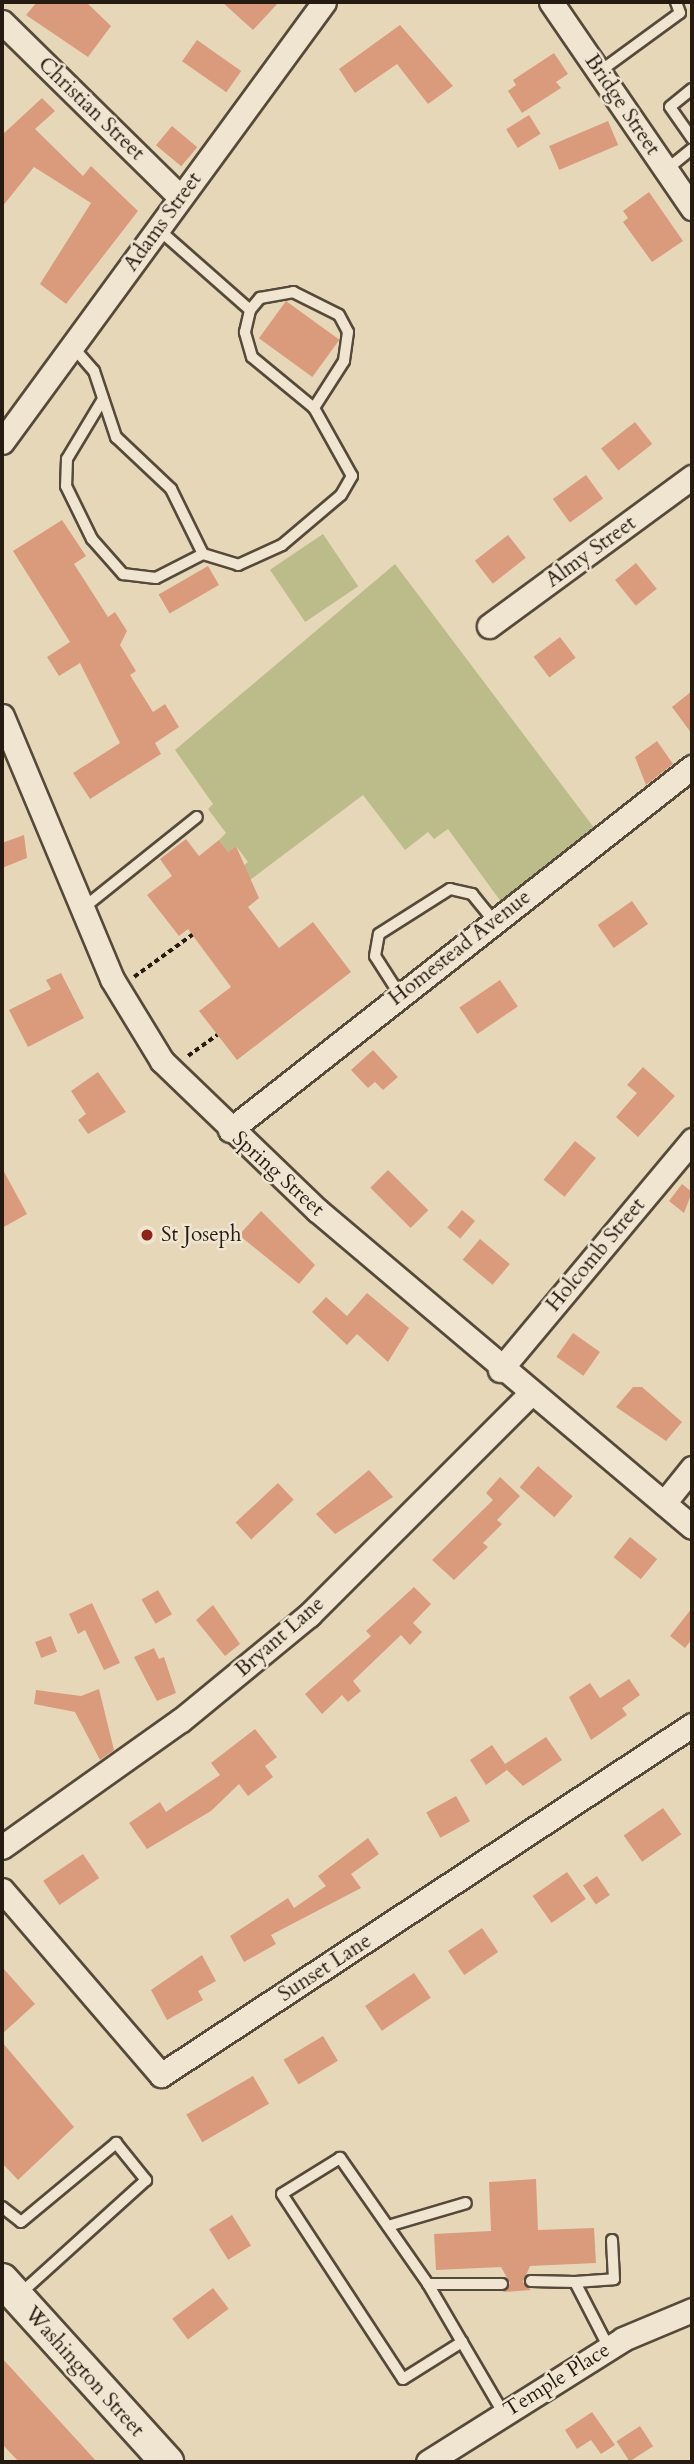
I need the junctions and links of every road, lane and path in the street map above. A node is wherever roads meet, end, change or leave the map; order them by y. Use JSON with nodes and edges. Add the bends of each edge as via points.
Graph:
{"nodes":[{"id":1,"x":324,"y":2,"type":"edge"},
{"id":2,"x":552,"y":2,"type":"edge"},
{"id":3,"x":676,"y":2,"type":"edge"},
{"id":4,"x":2,"y":22,"type":"edge"},
{"id":5,"x":599,"y":72,"type":"junction"},
{"id":6,"x":692,"y":89,"type":"edge"},
{"id":7,"x":692,"y":139,"type":"edge"},
{"id":8,"x":692,"y":149,"type":"edge"},
{"id":9,"x":666,"y":170,"type":"junction"},
{"id":10,"x":180,"y":197,"type":"junction"},
{"id":11,"x":692,"y":208,"type":"edge"},
{"id":12,"x":158,"y":228,"type":"junction"},
{"id":13,"x":250,"y":310,"type":"junction"},
{"id":14,"x":74,"y":347,"type":"junction"},
{"id":15,"x":103,"y":399,"type":"junction"},
{"id":16,"x":314,"y":408,"type":"junction"},
{"id":17,"x":2,"y":442,"type":"edge"},
{"id":18,"x":692,"y":477,"type":"edge"},
{"id":19,"x":203,"y":554,"type":"junction"},
{"id":20,"x":489,"y":626,"type":"dead end"},
{"id":21,"x":2,"y":716,"type":"edge"},
{"id":22,"x":7,"y":746,"type":"edge"},
{"id":23,"x":692,"y":767,"type":"edge"},
{"id":24,"x":197,"y":817,"type":"dead end"},
{"id":25,"x":82,"y":909,"type":"junction"},
{"id":26,"x":494,"y":921,"type":"junction"},
{"id":27,"x":192,"y":935,"type":"dead end"},
{"id":28,"x":117,"y":989,"type":"junction"},
{"id":29,"x":400,"y":995,"type":"junction"},
{"id":30,"x":217,"y":1035,"type":"dead end"},
{"id":31,"x":170,"y":1070,"type":"junction"},
{"id":32,"x":230,"y":1130,"type":"junction"},
{"id":33,"x":692,"y":1140,"type":"edge"},
{"id":34,"x":500,"y":1370,"type":"junction"},
{"id":35,"x":530,"y":1394,"type":"junction"},
{"id":36,"x":692,"y":1468,"type":"edge"},
{"id":37,"x":664,"y":1503,"type":"junction"},
{"id":38,"x":692,"y":1527,"type":"edge"},
{"id":39,"x":692,"y":1725,"type":"edge"},
{"id":40,"x":2,"y":1847,"type":"edge"},
{"id":41,"x":2,"y":1889,"type":"edge"},
{"id":42,"x":466,"y":2203,"type":"dead end"},
{"id":43,"x":2,"y":2207,"type":"edge"},
{"id":44,"x":387,"y":2226,"type":"junction"},
{"id":45,"x":612,"y":2240,"type":"dead end"},
{"id":46,"x":531,"y":2280,"type":"dead end"},
{"id":47,"x":575,"y":2282,"type":"junction"},
{"id":48,"x":428,"y":2284,"type":"junction"},
{"id":49,"x":502,"y":2284,"type":"dead end"},
{"id":50,"x":9,"y":2289,"type":"edge"},
{"id":51,"x":692,"y":2310,"type":"edge"},
{"id":52,"x":462,"y":2342,"type":"junction"},
{"id":53,"x":608,"y":2348,"type":"junction"},
{"id":54,"x":505,"y":2414,"type":"junction"},
{"id":55,"x":167,"y":2462,"type":"edge"},
{"id":56,"x":428,"y":2462,"type":"edge"}],
"edges":[{"from":1,"to":10,"type":"street","name":"Adams Street"},
{"from":2,"to":5,"type":"street","name":"Bridge Street"},
{"from":3,"to":5,"type":"lane","via":[[680,13]]},
{"from":4,"to":10,"type":"street","name":"Christian Street"},
{"from":5,"to":9,"type":"street","name":"Bridge Street"},
{"from":6,"to":7,"type":"lane","via":[[670,107]]},
{"from":8,"to":9,"type":"lane"},
{"from":9,"to":11,"type":"street","name":"Bridge Street"},
{"from":10,"to":12,"type":"street","name":"Adams Street"},
{"from":12,"to":13,"type":"lane"},
{"from":12,"to":14,"type":"street","name":"Adams Street"},
{"from":13,"to":16,"type":"lane","via":[[245,332],[252,357]]},
{"from":13,"to":16,"type":"lane","via":[[260,298],[293,292],[339,315],[348,332],[344,361]]},
{"from":14,"to":15,"type":"lane","via":[[94,371]]},
{"from":14,"to":17,"type":"street","name":"Adams Street"},
{"from":15,"to":19,"type":"lane","via":[[116,437],[171,489]]},
{"from":15,"to":19,"type":"lane","via":[[67,459],[66,486],[86,529],[123,574],[156,578]]},
{"from":16,"to":19,"type":"lane","via":[[352,476],[341,495],[282,545],[238,565]]},
{"from":18,"to":20,"type":"street","name":"Almy Street"},
{"from":21,"to":22,"type":"street","name":"Spring Street"},
{"from":22,"to":25,"type":"street","name":"Spring Street"},
{"from":23,"to":26,"type":"street","name":"Homestead Avenue"},
{"from":24,"to":25,"type":"lane"},
{"from":25,"to":28,"type":"street","name":"Spring Street"},
{"from":26,"to":29,"type":"street","name":"Homestead Avenue"},
{"from":26,"to":29,"type":"lane","via":[[472,894],[450,890],[379,934],[375,956]]},
{"from":27,"to":28,"type":"path"},
{"from":28,"to":31,"type":"street","name":"Spring Street"},
{"from":29,"to":32,"type":"street","name":"Homestead Avenue"},
{"from":30,"to":31,"type":"path"},
{"from":31,"to":32,"type":"street","name":"Spring Street"},
{"from":32,"to":34,"type":"street","name":"Spring Street"},
{"from":33,"to":34,"type":"street","name":"Holcomb Street"},
{"from":34,"to":35,"type":"street","name":"Spring Street"},
{"from":35,"to":37,"type":"street","name":"Spring Street"},
{"from":35,"to":40,"type":"street","name":"Bryant Lane","via":[[309,1615],[181,1720]]},
{"from":36,"to":37,"type":"street"},
{"from":37,"to":38,"type":"street","name":"Spring Street"},
{"from":39,"to":41,"type":"street","name":"Sunset Lane","via":[[161,2075]]},
{"from":42,"to":44,"type":"lane"},
{"from":43,"to":50,"type":"lane","via":[[21,2222],[116,2143],[146,2180]]},
{"from":44,"to":48,"type":"lane"},
{"from":44,"to":52,"type":"lane","via":[[341,2158],[282,2194],[403,2379]]},
{"from":45,"to":47,"type":"lane","via":[[614,2278]]},
{"from":46,"to":47,"type":"lane"},
{"from":47,"to":53,"type":"lane"},
{"from":48,"to":49,"type":"lane"},
{"from":48,"to":52,"type":"lane"},
{"from":50,"to":55,"type":"main road","name":"Washington Street"},
{"from":51,"to":53,"type":"street","name":"Temple Place"},
{"from":52,"to":54,"type":"lane"},
{"from":53,"to":54,"type":"street","name":"Temple Place"},
{"from":54,"to":56,"type":"street","name":"Temple Place"}]}
